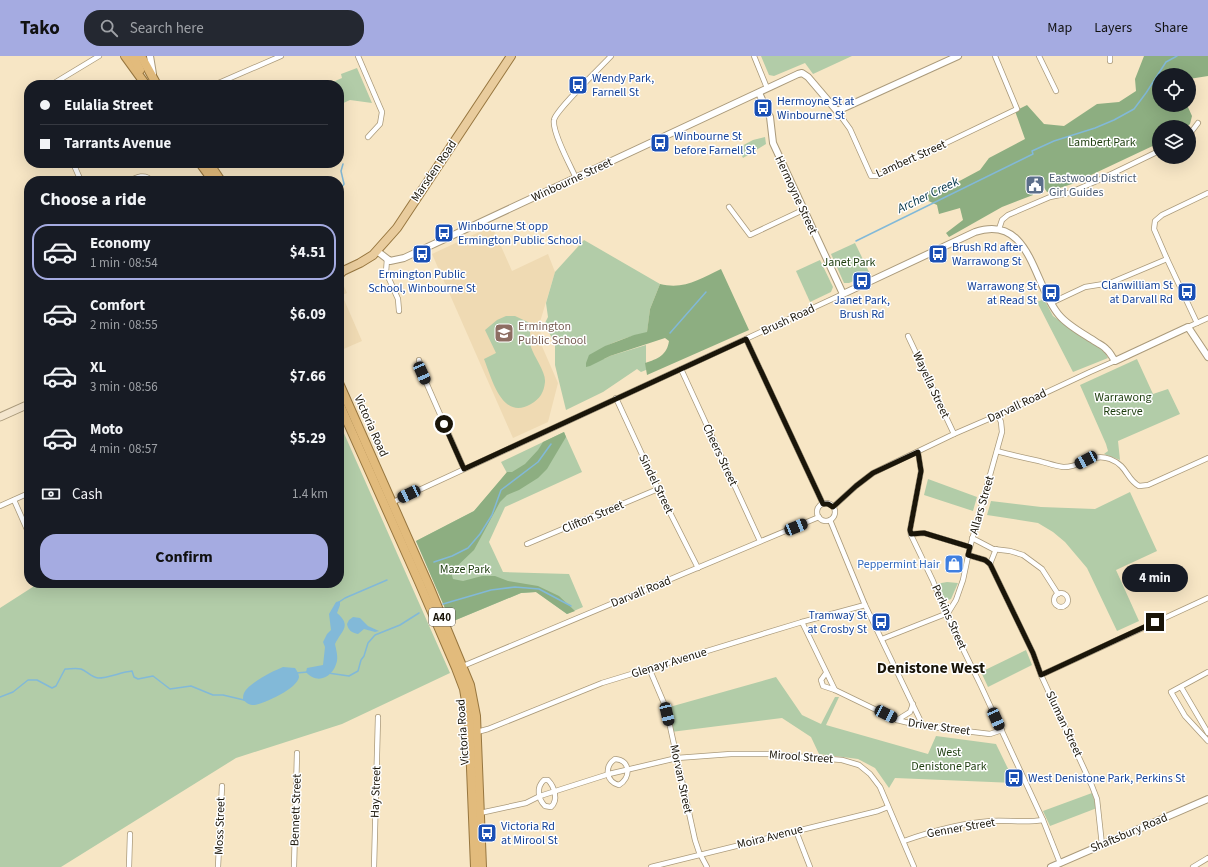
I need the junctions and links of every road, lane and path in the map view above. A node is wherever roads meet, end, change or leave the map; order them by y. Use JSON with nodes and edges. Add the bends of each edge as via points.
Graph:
{"nodes":[{"id":1,"x":99,"y":56,"type":"edge"},
{"id":2,"x":125,"y":56,"type":"edge"},
{"id":3,"x":133,"y":56,"type":"edge"},
{"id":4,"x":141,"y":56,"type":"edge"},
{"id":5,"x":150,"y":56,"type":"edge"},
{"id":6,"x":281,"y":56,"type":"edge"},
{"id":7,"x":358,"y":56,"type":"edge"},
{"id":8,"x":511,"y":56,"type":"edge"},
{"id":9,"x":611,"y":56,"type":"edge"},
{"id":10,"x":754,"y":56,"type":"edge"},
{"id":11,"x":958,"y":56,"type":"edge"},
{"id":12,"x":995,"y":56,"type":"edge"},
{"id":13,"x":1039,"y":56,"type":"edge"},
{"id":14,"x":58,"y":80,"type":"edge"},
{"id":15,"x":147,"y":80,"type":"edge"},
{"id":16,"x":148,"y":80,"type":"edge"},
{"id":17,"x":150,"y":80,"type":"edge"},
{"id":18,"x":151,"y":80,"type":"edge"},
{"id":19,"x":226,"y":80,"type":"edge"},
{"id":20,"x":767,"y":88,"type":"junction"},
{"id":21,"x":1056,"y":91,"type":"dead end"},
{"id":22,"x":759,"y":93,"type":"junction"},
{"id":23,"x":837,"y":111,"type":"junction"},
{"id":24,"x":1198,"y":123,"type":"dead end"},
{"id":25,"x":1196,"y":126,"type":"edge"},
{"id":26,"x":368,"y":137,"type":"dead end"},
{"id":27,"x":1152,"y":154,"type":"edge"},
{"id":28,"x":576,"y":178,"type":"junction"},
{"id":29,"x":1208,"y":193,"type":"edge"},
{"id":30,"x":729,"y":207,"type":"dead end"},
{"id":31,"x":803,"y":210,"type":"junction"},
{"id":32,"x":999,"y":229,"type":"junction"},
{"id":33,"x":377,"y":251,"type":"junction"},
{"id":34,"x":387,"y":259,"type":"junction"},
{"id":35,"x":1167,"y":259,"type":"junction"},
{"id":36,"x":344,"y":271,"type":"edge"},
{"id":37,"x":843,"y":294,"type":"junction"},
{"id":38,"x":1051,"y":303,"type":"junction"},
{"id":39,"x":399,"y":311,"type":"dead end"},
{"id":40,"x":1208,"y":318,"type":"edge"},
{"id":41,"x":1198,"y":323,"type":"junction"},
{"id":42,"x":1188,"y":327,"type":"junction"},
{"id":43,"x":908,"y":336,"type":"dead end"},
{"id":44,"x":746,"y":339,"type":"junction"},
{"id":45,"x":1208,"y":357,"type":"edge"},
{"id":46,"x":419,"y":360,"type":"dead end"},
{"id":47,"x":1115,"y":361,"type":"junction"},
{"id":48,"x":681,"y":368,"type":"junction"},
{"id":49,"x":344,"y":395,"type":"edge"},
{"id":50,"x":616,"y":398,"type":"junction"},
{"id":51,"x":24,"y":406,"type":"edge"},
{"id":52,"x":344,"y":414,"type":"edge"},
{"id":53,"x":998,"y":415,"type":"junction"},
{"id":54,"x":0,"y":417,"type":"edge"},
{"id":55,"x":954,"y":434,"type":"junction"},
{"id":56,"x":997,"y":451,"type":"junction"},
{"id":57,"x":918,"y":452,"type":"junction"},
{"id":58,"x":1208,"y":458,"type":"edge"},
{"id":59,"x":464,"y":469,"type":"junction"},
{"id":60,"x":658,"y":489,"type":"junction"},
{"id":61,"x":24,"y":495,"type":"edge"},
{"id":62,"x":14,"y":500,"type":"junction"},
{"id":63,"x":391,"y":503,"type":"junction"},
{"id":64,"x":823,"y":504,"type":"junction"},
{"id":65,"x":0,"y":506,"type":"edge"},
{"id":66,"x":833,"y":507,"type":"junction"},
{"id":67,"x":819,"y":518,"type":"junction"},
{"id":68,"x":830,"y":520,"type":"junction"},
{"id":69,"x":24,"y":523,"type":"edge"},
{"id":70,"x":911,"y":534,"type":"junction"},
{"id":71,"x":972,"y":538,"type":"junction"},
{"id":72,"x":760,"y":541,"type":"junction"},
{"id":73,"x":527,"y":544,"type":"dead end"},
{"id":74,"x":970,"y":547,"type":"junction"},
{"id":75,"x":996,"y":550,"type":"junction"},
{"id":76,"x":968,"y":555,"type":"junction"},
{"id":77,"x":990,"y":564,"type":"junction"},
{"id":78,"x":698,"y":568,"type":"junction"},
{"id":79,"x":1058,"y":594,"type":"dead end"},
{"id":80,"x":1208,"y":598,"type":"edge"},
{"id":81,"x":865,"y":605,"type":"junction"},
{"id":82,"x":946,"y":614,"type":"junction"},
{"id":83,"x":802,"y":622,"type":"junction"},
{"id":84,"x":882,"y":639,"type":"junction"},
{"id":85,"x":463,"y":666,"type":"junction"},
{"id":86,"x":649,"y":668,"type":"junction"},
{"id":87,"x":1208,"y":672,"type":"edge"},
{"id":88,"x":826,"y":673,"type":"junction"},
{"id":89,"x":1041,"y":675,"type":"junction"},
{"id":90,"x":1180,"y":687,"type":"junction"},
{"id":91,"x":835,"y":690,"type":"junction"},
{"id":92,"x":913,"y":704,"type":"junction"},
{"id":93,"x":378,"y":717,"type":"dead end"},
{"id":94,"x":897,"y":720,"type":"junction"},
{"id":95,"x":923,"y":726,"type":"junction"},
{"id":96,"x":1002,"y":730,"type":"junction"},
{"id":97,"x":477,"y":732,"type":"junction"},
{"id":98,"x":1208,"y":733,"type":"edge"},
{"id":99,"x":1208,"y":741,"type":"edge"},
{"id":100,"x":297,"y":752,"type":"dead end"},
{"id":101,"x":677,"y":758,"type":"junction"},
{"id":102,"x":628,"y":770,"type":"junction"},
{"id":103,"x":609,"y":774,"type":"junction"},
{"id":104,"x":222,"y":786,"type":"dead end"},
{"id":105,"x":554,"y":792,"type":"junction"},
{"id":106,"x":540,"y":796,"type":"junction"},
{"id":107,"x":1208,"y":799,"type":"edge"},
{"id":108,"x":888,"y":807,"type":"junction"},
{"id":109,"x":480,"y":813,"type":"junction"},
{"id":110,"x":1043,"y":820,"type":"junction"},
{"id":111,"x":796,"y":831,"type":"junction"},
{"id":112,"x":130,"y":834,"type":"dead end"},
{"id":113,"x":904,"y":842,"type":"junction"},
{"id":114,"x":1102,"y":845,"type":"junction"},
{"id":115,"x":701,"y":854,"type":"junction"},
{"id":116,"x":1208,"y":858,"type":"edge"},
{"id":117,"x":1060,"y":863,"type":"junction"},
{"id":118,"x":129,"y":867,"type":"edge"},
{"id":119,"x":218,"y":867,"type":"edge"},
{"id":120,"x":294,"y":867,"type":"edge"},
{"id":121,"x":374,"y":867,"type":"edge"},
{"id":122,"x":475,"y":867,"type":"edge"},
{"id":123,"x":482,"y":867,"type":"edge"},
{"id":124,"x":651,"y":867,"type":"edge"},
{"id":125,"x":707,"y":867,"type":"edge"},
{"id":126,"x":810,"y":867,"type":"edge"},
{"id":127,"x":914,"y":867,"type":"edge"},
{"id":128,"x":1051,"y":867,"type":"edge"},
{"id":129,"x":1193,"y":867,"type":"edge"}],
"edges":[{"from":1,"to":14,"type":"street"},
{"from":2,"to":15,"type":"highway"},
{"from":3,"to":16,"type":"highway"},
{"from":4,"to":17,"type":"highway"},
{"from":5,"to":18,"type":"street"},
{"from":6,"to":19,"type":"street"},
{"from":7,"to":26,"type":"street","via":[[382,112],[380,124]]},
{"from":8,"to":33,"type":"main road","name":"Marsden Road","via":[[397,228]]},
{"from":9,"to":28,"type":"street","via":[[555,117],[557,135]]},
{"from":10,"to":20,"type":"street"},
{"from":11,"to":23,"type":"street"},
{"from":12,"to":23,"type":"street","name":"Lambert Street","via":[[1017,109],[877,176],[871,176],[850,129]]},
{"from":13,"to":21,"type":"street"},
{"from":20,"to":22,"type":"street","name":"Winbourne Street"},
{"from":20,"to":23,"type":"street","name":"Winbourne Street","via":[[802,73]]},
{"from":22,"to":28,"type":"street","name":"Winbourne Street"},
{"from":22,"to":31,"type":"street","name":"Hermoyne Street","via":[[770,117],[773,143]]},
{"from":24,"to":25,"type":"street"},
{"from":27,"to":32,"type":"street","via":[[1099,180],[1008,215],[1002,220]]},
{"from":28,"to":34,"type":"street","name":"Winbourne Street","via":[[404,258],[391,261]]},
{"from":29,"to":35,"type":"street","via":[[1162,215],[1155,221],[1154,228]]},
{"from":30,"to":31,"type":"street","via":[[750,235]]},
{"from":31,"to":37,"type":"street","name":"Hermoyne Street"},
{"from":32,"to":37,"type":"street","name":"Brush Road","via":[[975,232]]},
{"from":32,"to":38,"type":"street","via":[[1012,235],[1022,244]]},
{"from":33,"to":34,"type":"street"},
{"from":33,"to":36,"type":"main road","name":"Marsden Road"},
{"from":34,"to":39,"type":"street","via":[[386,272],[398,299]]},
{"from":35,"to":38,"type":"street","via":[[1110,283],[1085,287]]},
{"from":35,"to":41,"type":"street"},
{"from":37,"to":44,"type":"street","name":"Brush Road"},
{"from":38,"to":47,"type":"street","via":[[1064,320],[1106,348]]},
{"from":40,"to":41,"type":"street","name":"Darvall Road"},
{"from":41,"to":42,"type":"street","name":"Darvall Road"},
{"from":42,"to":45,"type":"street"},
{"from":42,"to":47,"type":"street","name":"Darvall Road"},
{"from":43,"to":55,"type":"street","name":"Wayella Street"},
{"from":44,"to":48,"type":"street","name":"Brush Road"},
{"from":44,"to":64,"type":"street"},
{"from":46,"to":59,"type":"street","via":[[422,373]]},
{"from":47,"to":53,"type":"street","name":"Darvall Road"},
{"from":48,"to":50,"type":"street","name":"Brush Road"},
{"from":48,"to":72,"type":"street","name":"Cheers Street"},
{"from":49,"to":63,"type":"highway","name":"Victoria Road","number":"A40"},
{"from":50,"to":59,"type":"street","name":"Brush Road"},
{"from":50,"to":60,"type":"street","name":"Sindel Street"},
{"from":51,"to":54,"type":"main road"},
{"from":52,"to":122,"type":"highway","name":"Victoria Road","number":"A40","via":[[464,688],[469,719]]},
{"from":53,"to":55,"type":"street","name":"Darvall Road"},
{"from":53,"to":56,"type":"street","name":"Allars Street","via":[[1002,432]]},
{"from":55,"to":57,"type":"street","name":"Darvall Road"},
{"from":56,"to":58,"type":"street","via":[[1065,467],[1075,466],[1093,458],[1108,458],[1124,467],[1134,484],[1138,486]]},
{"from":56,"to":71,"type":"street","name":"Allars Street"},
{"from":57,"to":66,"type":"street","name":"Darvall Road","via":[[873,473]]},
{"from":57,"to":70,"type":"street","via":[[921,471]]},
{"from":59,"to":63,"type":"street","name":"Brush Road"},
{"from":60,"to":73,"type":"street","name":"Clifton Street"},
{"from":60,"to":78,"type":"street","name":"Sindel Street"},
{"from":61,"to":62,"type":"street"},
{"from":62,"to":65,"type":"street"},
{"from":62,"to":69,"type":"street"},
{"from":63,"to":85,"type":"highway","name":"Victoria Road","number":"A40"},
{"from":64,"to":66,"type":"street"},
{"from":64,"to":67,"type":"street","via":[[818,510]]},
{"from":66,"to":68,"type":"street","via":[[834,515]]},
{"from":67,"to":68,"type":"street"},
{"from":67,"to":72,"type":"street","name":"Darvall Road"},
{"from":68,"to":81,"type":"street"},
{"from":70,"to":74,"type":"street","via":[[924,533]]},
{"from":70,"to":82,"type":"street","name":"Perkins Street"},
{"from":71,"to":74,"type":"street","name":"Allars Street"},
{"from":71,"to":75,"type":"street"},
{"from":72,"to":78,"type":"street","name":"Darvall Road"},
{"from":74,"to":76,"type":"street","name":"Allars Street"},
{"from":75,"to":77,"type":"street"},
{"from":75,"to":79,"type":"street","via":[[1022,555],[1039,566]]},
{"from":76,"to":77,"type":"street"},
{"from":76,"to":82,"type":"street","name":"Allars Street","via":[[956,600]]},
{"from":77,"to":89,"type":"street","name":"Sluman Street"},
{"from":78,"to":85,"type":"street","name":"Darvall Road"},
{"from":80,"to":89,"type":"street"},
{"from":81,"to":83,"type":"street","name":"Glenayr Avenue"},
{"from":81,"to":84,"type":"street"},
{"from":82,"to":84,"type":"street"},
{"from":82,"to":96,"type":"street","name":"Perkins Street"},
{"from":83,"to":86,"type":"street","name":"Glenayr Avenue"},
{"from":83,"to":88,"type":"street","name":"Driver Street"},
{"from":84,"to":92,"type":"street"},
{"from":85,"to":97,"type":"highway","name":"Victoria Road","number":"A40","via":[[472,693]]},
{"from":86,"to":97,"type":"street","name":"Glenayr Avenue","via":[[602,683]]},
{"from":86,"to":101,"type":"street","name":"Morvan Street","via":[[666,708]]},
{"from":87,"to":90,"type":"street"},
{"from":88,"to":91,"type":"street","name":"Driver Street"},
{"from":88,"to":91,"type":"street","name":"Driver Street","via":[[822,678],[822,684]]},
{"from":89,"to":114,"type":"street","name":"Sluman Street","via":[[1097,799]]},
{"from":90,"to":98,"type":"street"},
{"from":90,"to":99,"type":"street","via":[[1171,692],[1185,716]]},
{"from":91,"to":94,"type":"street","name":"Driver Street"},
{"from":92,"to":94,"type":"street","via":[[910,712]]},
{"from":92,"to":95,"type":"street"},
{"from":93,"to":121,"type":"street","name":"Hay Street"},
{"from":94,"to":95,"type":"street","name":"Driver Street"},
{"from":95,"to":96,"type":"street","name":"Driver Street","via":[[990,734]]},
{"from":96,"to":110,"type":"street","name":"Perkins Street"},
{"from":97,"to":109,"type":"highway","name":"Victoria Road","number":"A40"},
{"from":100,"to":120,"type":"street","name":"Bennett Street"},
{"from":101,"to":102,"type":"street","name":"Mirool Street"},
{"from":101,"to":108,"type":"street","name":"Mirool Street","via":[[770,754],[842,760],[859,766],[870,774],[880,787]]},
{"from":101,"to":115,"type":"street","name":"Morvan Street","via":[[695,840]]},
{"from":102,"to":103,"type":"street","name":"Mirool Street"},
{"from":102,"to":103,"type":"street","via":[[627,778],[619,785],[610,780]]},
{"from":102,"to":103,"type":"street","via":[[625,764],[615,759],[610,762]]},
{"from":103,"to":105,"type":"street","name":"Mirool Street"},
{"from":104,"to":119,"type":"street","name":"Moss Street"},
{"from":105,"to":106,"type":"street","name":"Mirool Street"},
{"from":105,"to":106,"type":"street","via":[[556,799],[551,807],[545,806]]},
{"from":105,"to":106,"type":"street","via":[[551,783],[544,780],[539,789]]},
{"from":106,"to":109,"type":"street","name":"Mirool Street","via":[[526,803]]},
{"from":107,"to":114,"type":"street","name":"Shaftsbury Road"},
{"from":108,"to":111,"type":"street","name":"Moira Avenue"},
{"from":108,"to":113,"type":"street","name":"Mirool Street"},
{"from":109,"to":123,"type":"highway","name":"Victoria Road","number":"A40"},
{"from":110,"to":113,"type":"street","name":"Genner Street","via":[[974,823],[924,834]]},
{"from":110,"to":117,"type":"street","name":"Perkins Street"},
{"from":111,"to":115,"type":"street","name":"Moira Avenue"},
{"from":111,"to":126,"type":"street"},
{"from":112,"to":118,"type":"street"},
{"from":113,"to":127,"type":"street","name":"Mirool Street"},
{"from":114,"to":117,"type":"street","name":"Shaftsbury Road"},
{"from":115,"to":124,"type":"street","name":"Moira Avenue"},
{"from":115,"to":125,"type":"street","name":"Morvan Street"},
{"from":116,"to":129,"type":"street"},
{"from":117,"to":128,"type":"street","name":"Shaftsbury Road"}]}
